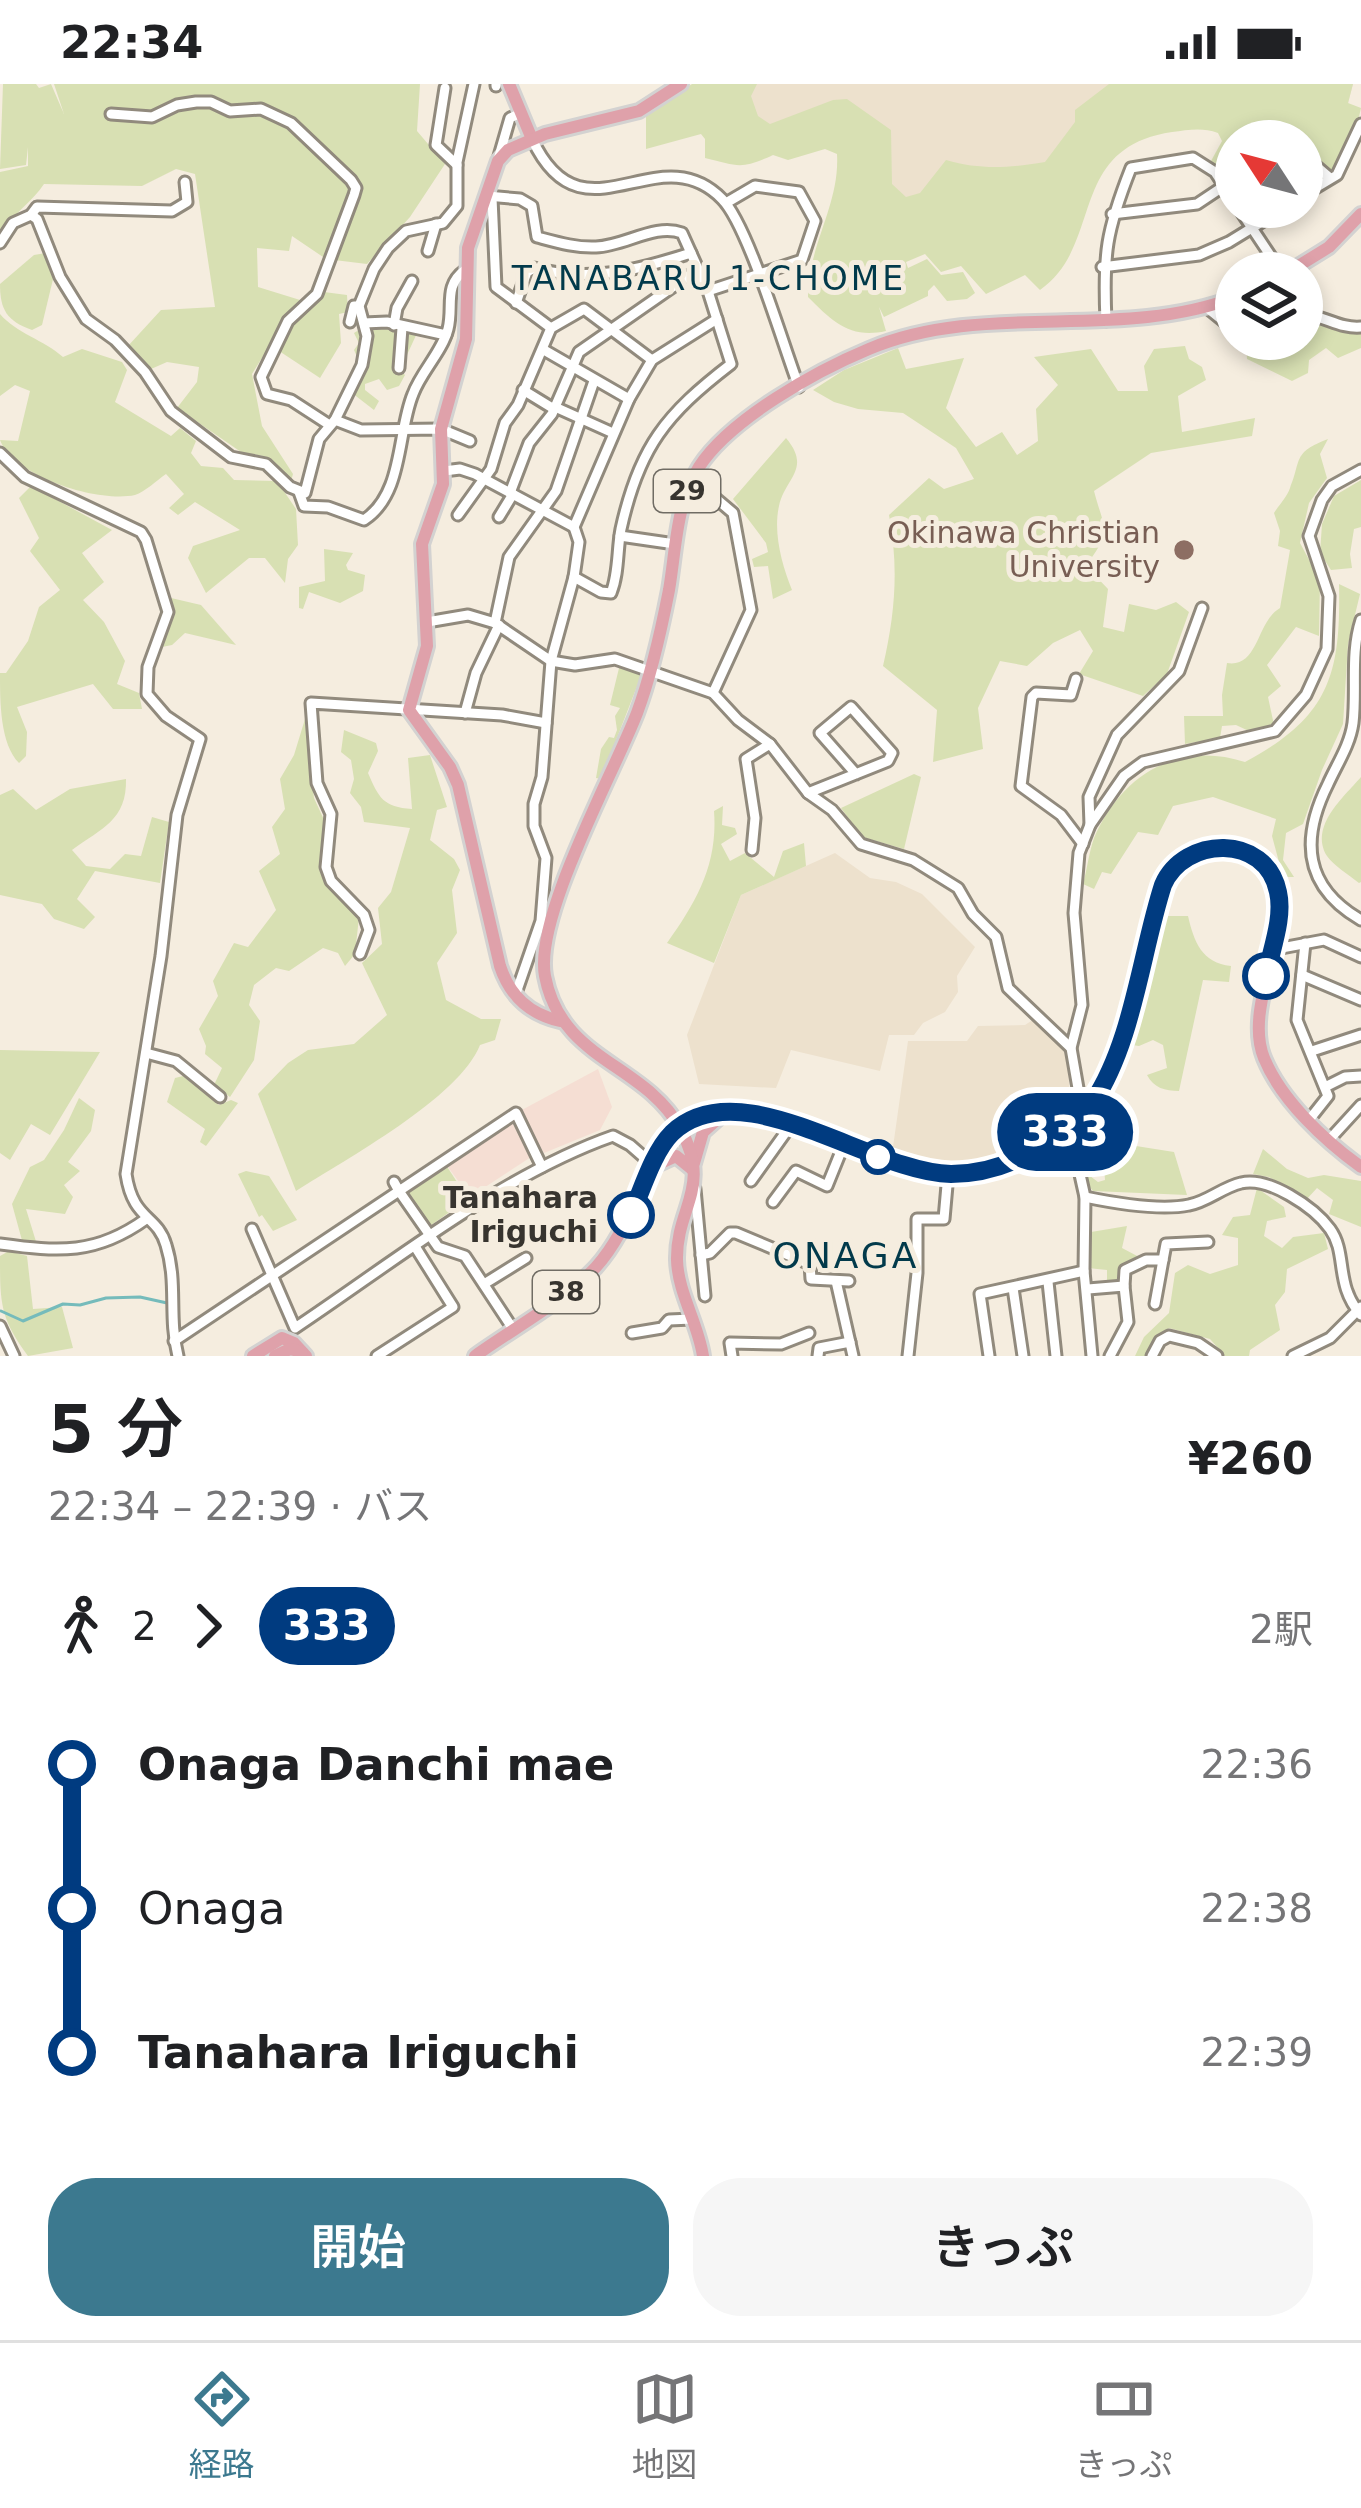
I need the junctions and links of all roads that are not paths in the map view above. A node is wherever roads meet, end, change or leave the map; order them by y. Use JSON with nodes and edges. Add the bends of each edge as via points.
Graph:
{"nodes":[{"id":1,"x":474,"y":84,"type":"edge"},
{"id":2,"x":509,"y":84,"type":"edge"},
{"id":3,"x":681,"y":84,"type":"edge"},
{"id":4,"x":445,"y":88,"type":"dead end"},
{"id":5,"x":520,"y":113,"type":"junction"},
{"id":6,"x":111,"y":114,"type":"dead end"},
{"id":7,"x":1361,"y":124,"type":"edge"},
{"id":8,"x":532,"y":139,"type":"junction"},
{"id":9,"x":498,"y":161,"type":"junction"},
{"id":10,"x":457,"y":165,"type":"junction"},
{"id":11,"x":1323,"y":172,"type":"edge"},
{"id":12,"x":1215,"y":174,"type":"edge"},
{"id":13,"x":1330,"y":178,"type":"junction"},
{"id":14,"x":184,"y":182,"type":"dead end"},
{"id":15,"x":1323,"y":182,"type":"edge"},
{"id":16,"x":1215,"y":191,"type":"edge"},
{"id":17,"x":490,"y":197,"type":"junction"},
{"id":18,"x":726,"y":203,"type":"junction"},
{"id":19,"x":1112,"y":214,"type":"junction"},
{"id":20,"x":1361,"y":214,"type":"edge"},
{"id":21,"x":31,"y":215,"type":"junction"},
{"id":22,"x":436,"y":224,"type":"junction"},
{"id":23,"x":1252,"y":229,"type":"joint"},
{"id":24,"x":0,"y":243,"type":"edge"},
{"id":25,"x":428,"y":251,"type":"dead end"},
{"id":26,"x":1269,"y":252,"type":"edge"},
{"id":27,"x":1320,"y":252,"type":"edge"},
{"id":28,"x":692,"y":253,"type":"junction"},
{"id":29,"x":1102,"y":267,"type":"junction"},
{"id":30,"x":465,"y":270,"type":"junction"},
{"id":31,"x":698,"y":271,"type":"junction"},
{"id":32,"x":757,"y":274,"type":"junction"},
{"id":33,"x":412,"y":281,"type":"dead end"},
{"id":34,"x":708,"y":291,"type":"junction"},
{"id":35,"x":355,"y":303,"type":"junction"},
{"id":36,"x":516,"y":303,"type":"junction"},
{"id":37,"x":1215,"y":305,"type":"edge"},
{"id":38,"x":1206,"y":308,"type":"junction"},
{"id":39,"x":1215,"y":315,"type":"edge"},
{"id":40,"x":717,"y":319,"type":"junction"},
{"id":41,"x":1323,"y":319,"type":"edge"},
{"id":42,"x":1106,"y":321,"type":"junction"},
{"id":43,"x":350,"y":322,"type":"dead end"},
{"id":44,"x":364,"y":323,"type":"junction"},
{"id":45,"x":398,"y":327,"type":"junction"},
{"id":46,"x":1361,"y":327,"type":"edge"},
{"id":47,"x":551,"y":328,"type":"junction"},
{"id":48,"x":610,"y":329,"type":"junction"},
{"id":49,"x":446,"y":335,"type":"junction"},
{"id":50,"x":544,"y":350,"type":"junction"},
{"id":51,"x":652,"y":360,"type":"junction"},
{"id":52,"x":399,"y":368,"type":"dead end"},
{"id":53,"x":572,"y":368,"type":"junction"},
{"id":54,"x":594,"y":381,"type":"junction"},
{"id":55,"x":799,"y":386,"type":"junction"},
{"id":56,"x":523,"y":390,"type":"junction"},
{"id":57,"x":629,"y":399,"type":"junction"},
{"id":58,"x":554,"y":408,"type":"junction"},
{"id":59,"x":580,"y":419,"type":"junction"},
{"id":60,"x":332,"y":422,"type":"junction"},
{"id":61,"x":403,"y":427,"type":"junction"},
{"id":62,"x":441,"y":428,"type":"junction"},
{"id":63,"x":614,"y":433,"type":"junction"},
{"id":64,"x":470,"y":441,"type":"dead end"},
{"id":65,"x":0,"y":453,"type":"edge"},
{"id":66,"x":1361,"y":470,"type":"edge"},
{"id":67,"x":444,"y":472,"type":"junction"},
{"id":68,"x":485,"y":481,"type":"junction"},
{"id":69,"x":690,"y":483,"type":"junction"},
{"id":70,"x":299,"y":492,"type":"junction"},
{"id":71,"x":512,"y":493,"type":"junction"},
{"id":72,"x":542,"y":512,"type":"junction"},
{"id":73,"x":458,"y":514,"type":"dead end"},
{"id":74,"x":499,"y":517,"type":"dead end"},
{"id":75,"x":574,"y":527,"type":"junction"},
{"id":76,"x":620,"y":536,"type":"junction"},
{"id":77,"x":675,"y":544,"type":"junction"},
{"id":78,"x":574,"y":577,"type":"junction"},
{"id":79,"x":1202,"y":608,"type":"dead end"},
{"id":80,"x":1361,"y":620,"type":"edge"},
{"id":81,"x":427,"y":622,"type":"junction"},
{"id":82,"x":497,"y":624,"type":"junction"},
{"id":83,"x":551,"y":661,"type":"junction"},
{"id":84,"x":651,"y":669,"type":"junction"},
{"id":85,"x":1076,"y":679,"type":"dead end"},
{"id":86,"x":713,"y":692,"type":"junction"},
{"id":87,"x":410,"y":710,"type":"junction"},
{"id":88,"x":465,"y":713,"type":"junction"},
{"id":89,"x":546,"y":723,"type":"junction"},
{"id":90,"x":770,"y":744,"type":"junction"},
{"id":91,"x":856,"y":774,"type":"junction"},
{"id":92,"x":808,"y":793,"type":"junction"},
{"id":93,"x":1090,"y":825,"type":"junction"},
{"id":94,"x":1083,"y":844,"type":"junction"},
{"id":95,"x":752,"y":850,"type":"dead end"},
{"id":96,"x":1361,"y":920,"type":"edge"},
{"id":97,"x":544,"y":922,"type":"junction"},
{"id":98,"x":541,"y":942,"type":"junction"},
{"id":99,"x":1305,"y":943,"type":"junction"},
{"id":100,"x":1271,"y":950,"type":"junction"},
{"id":101,"x":360,"y":954,"type":"dead end"},
{"id":102,"x":1361,"y":957,"type":"edge"},
{"id":103,"x":1302,"y":975,"type":"junction"},
{"id":104,"x":515,"y":997,"type":"junction"},
{"id":105,"x":1361,"y":1000,"type":"edge"},
{"id":106,"x":560,"y":1021,"type":"junction"},
{"id":107,"x":1361,"y":1035,"type":"edge"},
{"id":108,"x":1071,"y":1048,"type":"junction"},
{"id":109,"x":1312,"y":1051,"type":"junction"},
{"id":110,"x":146,"y":1053,"type":"junction"},
{"id":111,"x":1361,"y":1076,"type":"edge"},
{"id":112,"x":1327,"y":1086,"type":"junction"},
{"id":113,"x":220,"y":1097,"type":"dead end"},
{"id":114,"x":1361,"y":1105,"type":"edge"},
{"id":115,"x":734,"y":1112,"type":"junction"},
{"id":116,"x":1083,"y":1117,"type":"junction"},
{"id":117,"x":1310,"y":1120,"type":"junction"},
{"id":118,"x":791,"y":1125,"type":"junction"},
{"id":119,"x":680,"y":1127,"type":"junction"},
{"id":120,"x":1329,"y":1140,"type":"junction"},
{"id":121,"x":844,"y":1144,"type":"junction"},
{"id":122,"x":1361,"y":1147,"type":"edge"},
{"id":123,"x":1356,"y":1163,"type":"edge"},
{"id":124,"x":654,"y":1166,"type":"junction"},
{"id":125,"x":542,"y":1167,"type":"junction"},
{"id":126,"x":948,"y":1174,"type":"junction"},
{"id":127,"x":695,"y":1176,"type":"junction"},
{"id":128,"x":751,"y":1181,"type":"dead end"},
{"id":129,"x":396,"y":1186,"type":"junction"},
{"id":130,"x":1085,"y":1197,"type":"junction"},
{"id":131,"x":773,"y":1202,"type":"dead end"},
{"id":132,"x":146,"y":1219,"type":"junction"},
{"id":133,"x":252,"y":1229,"type":"dead end"},
{"id":134,"x":431,"y":1238,"type":"junction"},
{"id":135,"x":1208,"y":1242,"type":"dead end"},
{"id":136,"x":0,"y":1244,"type":"edge"},
{"id":137,"x":416,"y":1248,"type":"junction"},
{"id":138,"x":701,"y":1255,"type":"junction"},
{"id":139,"x":526,"y":1258,"type":"dead end"},
{"id":140,"x":1163,"y":1260,"type":"junction"},
{"id":141,"x":1084,"y":1271,"type":"junction"},
{"id":142,"x":272,"y":1276,"type":"junction"},
{"id":143,"x":836,"y":1281,"type":"junction"},
{"id":144,"x":849,"y":1281,"type":"dead end"},
{"id":145,"x":1048,"y":1282,"type":"junction"},
{"id":146,"x":484,"y":1284,"type":"junction"},
{"id":147,"x":1124,"y":1286,"type":"junction"},
{"id":148,"x":1013,"y":1288,"type":"junction"},
{"id":149,"x":1088,"y":1289,"type":"junction"},
{"id":150,"x":705,"y":1297,"type":"dead end"},
{"id":151,"x":1155,"y":1304,"type":"dead end"},
{"id":152,"x":1360,"y":1311,"type":"edge"},
{"id":153,"x":692,"y":1318,"type":"junction"},
{"id":154,"x":0,"y":1326,"type":"edge"},
{"id":155,"x":513,"y":1330,"type":"junction"},
{"id":156,"x":632,"y":1333,"type":"dead end"},
{"id":157,"x":809,"y":1333,"type":"dead end"},
{"id":158,"x":174,"y":1341,"type":"junction"},
{"id":159,"x":850,"y":1342,"type":"junction"},
{"id":160,"x":278,"y":1349,"type":"edge"},
{"id":161,"x":304,"y":1354,"type":"edge"},
{"id":162,"x":14,"y":1356,"type":"edge"},
{"id":163,"x":178,"y":1356,"type":"edge"},
{"id":164,"x":253,"y":1356,"type":"edge"},
{"id":165,"x":377,"y":1356,"type":"edge"},
{"id":166,"x":475,"y":1356,"type":"edge"},
{"id":167,"x":703,"y":1356,"type":"edge"},
{"id":168,"x":732,"y":1356,"type":"edge"},
{"id":169,"x":818,"y":1356,"type":"edge"},
{"id":170,"x":853,"y":1356,"type":"edge"},
{"id":171,"x":908,"y":1356,"type":"edge"},
{"id":172,"x":989,"y":1356,"type":"edge"},
{"id":173,"x":1023,"y":1356,"type":"edge"},
{"id":174,"x":1056,"y":1356,"type":"edge"},
{"id":175,"x":1092,"y":1356,"type":"edge"},
{"id":176,"x":1110,"y":1356,"type":"edge"},
{"id":177,"x":1152,"y":1356,"type":"edge"},
{"id":178,"x":1217,"y":1356,"type":"edge"},
{"id":179,"x":1293,"y":1356,"type":"edge"}],
"edges":[{"from":1,"to":10,"type":"street"},
{"from":2,"to":5,"type":"main road"},
{"from":3,"to":8,"type":"main road","via":[[628,115]]},
{"from":4,"to":10,"type":"street","via":[[436,145]]},
{"from":5,"to":8,"type":"main road"},
{"from":5,"to":9,"type":"street","via":[[510,118]]},
{"from":6,"to":60,"type":"street","via":[[152,117],[211,102],[230,111],[261,109],[291,122],[351,180],[354,195],[317,294],[288,321],[261,377],[268,394]]},
{"from":7,"to":13,"type":"street"},
{"from":8,"to":9,"type":"main road"},
{"from":8,"to":18,"type":"street","via":[[552,172],[583,190],[681,177]]},
{"from":9,"to":17,"type":"main road"},
{"from":10,"to":22,"type":"street","via":[[457,206]]},
{"from":11,"to":13,"type":"street"},
{"from":12,"to":19,"type":"street","via":[[1193,158],[1131,168]]},
{"from":13,"to":15,"type":"street"},
{"from":14,"to":21,"type":"street","via":[[187,202],[172,211],[38,207]]},
{"from":16,"to":19,"type":"street","via":[[1197,204]]},
{"from":17,"to":28,"type":"street","via":[[532,206],[537,237],[562,244],[596,247],[676,229]]},
{"from":17,"to":30,"type":"main road"},
{"from":17,"to":36,"type":"street","via":[[496,287]]},
{"from":18,"to":32,"type":"street"},
{"from":18,"to":32,"type":"street","via":[[755,186],[800,192],[814,221],[802,260]]},
{"from":19,"to":29,"type":"street"},
{"from":20,"to":27,"type":"main road"},
{"from":21,"to":24,"type":"street","via":[[13,223]]},
{"from":21,"to":70,"type":"street","via":[[86,319],[145,372],[171,411],[230,457],[266,464]]},
{"from":22,"to":25,"type":"street"},
{"from":22,"to":35,"type":"street","via":[[397,238]]},
{"from":23,"to":26,"type":"street"},
{"from":23,"to":29,"type":"street","via":[[1199,255]]},
{"from":28,"to":31,"type":"street"},
{"from":28,"to":36,"type":"street","via":[[618,274],[534,268]]},
{"from":29,"to":42,"type":"street"},
{"from":30,"to":49,"type":"street","via":[[449,288]]},
{"from":30,"to":62,"type":"main road","via":[[466,339]]},
{"from":31,"to":34,"type":"street"},
{"from":31,"to":48,"type":"street"},
{"from":32,"to":34,"type":"street"},
{"from":32,"to":55,"type":"street"},
{"from":33,"to":45,"type":"street","via":[[397,308]]},
{"from":34,"to":40,"type":"street"},
{"from":35,"to":43,"type":"street"},
{"from":35,"to":44,"type":"street"},
{"from":36,"to":47,"type":"street"},
{"from":37,"to":38,"type":"main road","number":"29"},
{"from":38,"to":39,"type":"street"},
{"from":38,"to":42,"type":"main road","number":"29"},
{"from":40,"to":51,"type":"street"},
{"from":40,"to":76,"type":"street","via":[[731,364],[655,436]]},
{"from":41,"to":46,"type":"street"},
{"from":42,"to":55,"type":"main road","number":"29","via":[[915,335]]},
{"from":44,"to":45,"type":"street"},
{"from":44,"to":60,"type":"street","via":[[362,365]]},
{"from":45,"to":49,"type":"street"},
{"from":45,"to":52,"type":"street"},
{"from":47,"to":48,"type":"street","via":[[584,309]]},
{"from":47,"to":50,"type":"street"},
{"from":48,"to":51,"type":"street"},
{"from":48,"to":53,"type":"street","via":[[579,352]]},
{"from":49,"to":61,"type":"street"},
{"from":50,"to":53,"type":"street"},
{"from":50,"to":56,"type":"street"},
{"from":51,"to":57,"type":"street"},
{"from":53,"to":54,"type":"street"},
{"from":53,"to":58,"type":"street"},
{"from":54,"to":57,"type":"street"},
{"from":54,"to":59,"type":"street"},
{"from":55,"to":69,"type":"main road","number":"29","via":[[724,438]]},
{"from":56,"to":58,"type":"street"},
{"from":56,"to":68,"type":"street"},
{"from":57,"to":63,"type":"street"},
{"from":58,"to":59,"type":"street"},
{"from":58,"to":71,"type":"street"},
{"from":59,"to":63,"type":"street"},
{"from":59,"to":72,"type":"street"},
{"from":60,"to":61,"type":"street"},
{"from":60,"to":70,"type":"street"},
{"from":61,"to":62,"type":"street"},
{"from":61,"to":70,"type":"street","via":[[400,464],[364,520],[304,506]]},
{"from":62,"to":64,"type":"street"},
{"from":62,"to":67,"type":"main road"},
{"from":63,"to":75,"type":"street"},
{"from":65,"to":110,"type":"street","via":[[25,477],[141,532],[168,612],[146,694],[200,739],[177,815]]},
{"from":66,"to":93,"type":"street","via":[[1332,486],[1309,536],[1329,596],[1327,649],[1306,694],[1275,731],[1143,762]]},
{"from":67,"to":68,"type":"street","via":[[460,469]]},
{"from":67,"to":81,"type":"main road","via":[[422,544]]},
{"from":68,"to":71,"type":"street"},
{"from":68,"to":73,"type":"street"},
{"from":69,"to":77,"type":"main road","number":"29"},
{"from":69,"to":86,"type":"street","via":[[733,513],[750,596]]},
{"from":71,"to":72,"type":"street"},
{"from":71,"to":74,"type":"street"},
{"from":72,"to":75,"type":"street"},
{"from":72,"to":82,"type":"street","via":[[509,557]]},
{"from":75,"to":78,"type":"street"},
{"from":76,"to":77,"type":"street"},
{"from":76,"to":78,"type":"street","via":[[611,593]]},
{"from":77,"to":84,"type":"main road","number":"29"},
{"from":78,"to":83,"type":"street"},
{"from":79,"to":93,"type":"street","via":[[1179,671],[1118,735],[1088,797]]},
{"from":80,"to":96,"type":"street","via":[[1353,724],[1310,834],[1319,882]]},
{"from":81,"to":82,"type":"street","via":[[468,616]]},
{"from":81,"to":87,"type":"main road"},
{"from":82,"to":83,"type":"street"},
{"from":82,"to":88,"type":"street"},
{"from":83,"to":84,"type":"street","via":[[616,659]]},
{"from":83,"to":89,"type":"street"},
{"from":84,"to":86,"type":"street"},
{"from":84,"to":97,"type":"main road","number":"29"},
{"from":85,"to":94,"type":"street","via":[[1071,695],[1032,697],[1021,786],[1051,805]]},
{"from":86,"to":90,"type":"street"},
{"from":87,"to":88,"type":"street"},
{"from":87,"to":101,"type":"street","via":[[311,703],[317,783],[331,814],[326,867],[364,915],[369,930]]},
{"from":87,"to":104,"type":"main road","via":[[458,785],[500,966]]},
{"from":88,"to":89,"type":"street"},
{"from":89,"to":97,"type":"street","via":[[534,804],[546,858]]},
{"from":90,"to":92,"type":"street"},
{"from":90,"to":95,"type":"street","via":[[746,759]]},
{"from":91,"to":91,"type":"street","via":[[892,753],[851,707],[820,733]]},
{"from":91,"to":92,"type":"street"},
{"from":92,"to":108,"type":"street","via":[[861,844],[913,860],[958,889],[996,938],[1008,988]]},
{"from":93,"to":94,"type":"street"},
{"from":94,"to":108,"type":"street","via":[[1074,913],[1082,1005]]},
{"from":97,"to":98,"type":"main road","number":"29"},
{"from":98,"to":104,"type":"street"},
{"from":98,"to":106,"type":"main road","number":"29"},
{"from":99,"to":100,"type":"street"},
{"from":99,"to":102,"type":"street","via":[[1324,940]]},
{"from":99,"to":103,"type":"street"},
{"from":100,"to":116,"type":"main road","via":[[1279,893],[1258,861],[1220,847],[1183,857],[1163,885],[1112,1068]]},
{"from":100,"to":117,"type":"main road","via":[[1259,1018],[1262,1054]]},
{"from":103,"to":105,"type":"street"},
{"from":103,"to":109,"type":"street","via":[[1297,1020]]},
{"from":104,"to":106,"type":"main road"},
{"from":106,"to":119,"type":"main road"},
{"from":107,"to":109,"type":"street"},
{"from":108,"to":116,"type":"street"},
{"from":109,"to":112,"type":"street"},
{"from":110,"to":113,"type":"street","via":[[176,1061]]},
{"from":110,"to":132,"type":"street","via":[[126,1174],[129,1196]]},
{"from":111,"to":112,"type":"street"},
{"from":112,"to":117,"type":"street"},
{"from":114,"to":120,"type":"street"},
{"from":115,"to":118,"type":"main road"},
{"from":115,"to":119,"type":"main road"},
{"from":115,"to":127,"type":"main road","via":[[705,1128]]},
{"from":116,"to":126,"type":"main road","via":[[1016,1161]]},
{"from":116,"to":130,"type":"street"},
{"from":117,"to":120,"type":"main road"},
{"from":118,"to":121,"type":"main road"},
{"from":118,"to":128,"type":"street"},
{"from":119,"to":124,"type":"main road","number":"38"},
{"from":119,"to":127,"type":"main road"},
{"from":120,"to":123,"type":"main road"},
{"from":121,"to":126,"type":"main road"},
{"from":121,"to":131,"type":"street","via":[[827,1186],[796,1171]]},
{"from":122,"to":123,"type":"street"},
{"from":124,"to":125,"type":"street","via":[[613,1136]]},
{"from":124,"to":127,"type":"main road","via":[[676,1156]]},
{"from":124,"to":155,"type":"main road","number":"38","via":[[612,1247],[575,1286]]},
{"from":125,"to":129,"type":"street","via":[[516,1113]]},
{"from":125,"to":134,"type":"street"},
{"from":126,"to":171,"type":"street","via":[[944,1219],[917,1219]]},
{"from":127,"to":138,"type":"street"},
{"from":127,"to":153,"type":"main road","via":[[677,1255]]},
{"from":129,"to":134,"type":"street"},
{"from":129,"to":142,"type":"street"},
{"from":130,"to":141,"type":"street"},
{"from":130,"to":152,"type":"street","via":[[1188,1205],[1243,1182],[1267,1185],[1331,1230],[1344,1288]]},
{"from":132,"to":136,"type":"street","via":[[86,1248]]},
{"from":132,"to":158,"type":"street","via":[[169,1252]]},
{"from":133,"to":142,"type":"street"},
{"from":134,"to":137,"type":"street"},
{"from":134,"to":146,"type":"street","via":[[465,1256]]},
{"from":135,"to":140,"type":"street","via":[[1166,1244]]},
{"from":137,"to":142,"type":"street","via":[[295,1328]]},
{"from":137,"to":165,"type":"street","via":[[453,1306]]},
{"from":138,"to":143,"type":"street","via":[[736,1233],[810,1264],[811,1279]]},
{"from":138,"to":150,"type":"street"},
{"from":139,"to":146,"type":"street"},
{"from":140,"to":147,"type":"street","via":[[1125,1270]]},
{"from":140,"to":151,"type":"street"},
{"from":141,"to":145,"type":"street"},
{"from":141,"to":149,"type":"street"},
{"from":142,"to":158,"type":"street"},
{"from":143,"to":144,"type":"street"},
{"from":143,"to":159,"type":"street"},
{"from":145,"to":148,"type":"street"},
{"from":145,"to":174,"type":"street"},
{"from":146,"to":155,"type":"street"},
{"from":147,"to":149,"type":"street"},
{"from":147,"to":176,"type":"street","via":[[1128,1322]]},
{"from":148,"to":172,"type":"street","via":[[980,1294]]},
{"from":148,"to":173,"type":"street"},
{"from":149,"to":175,"type":"street"},
{"from":152,"to":179,"type":"street"},
{"from":153,"to":156,"type":"street"},
{"from":153,"to":167,"type":"main road"},
{"from":154,"to":162,"type":"street"},
{"from":155,"to":166,"type":"main road","number":"38"},
{"from":157,"to":168,"type":"street","via":[[781,1344],[730,1343]]},
{"from":158,"to":163,"type":"street"},
{"from":159,"to":169,"type":"street","via":[[819,1348]]},
{"from":159,"to":170,"type":"street"},
{"from":160,"to":161,"type":"main road","via":[[289,1339]]},
{"from":160,"to":164,"type":"main road"},
{"from":177,"to":178,"type":"street","via":[[1168,1336]]}]}
